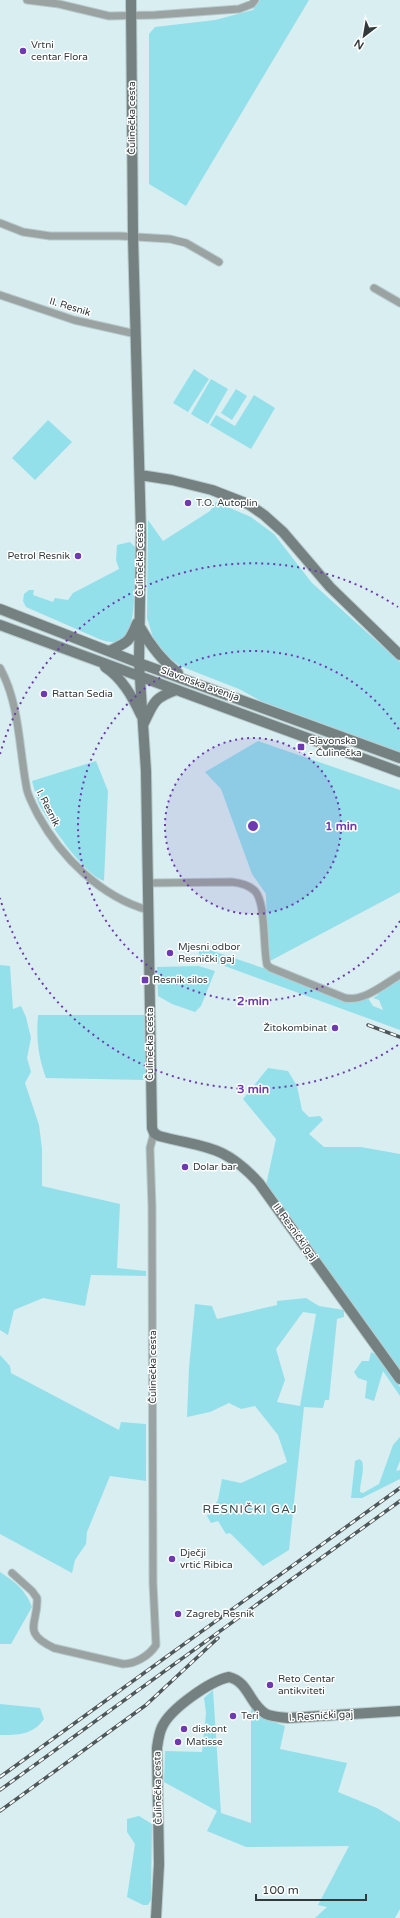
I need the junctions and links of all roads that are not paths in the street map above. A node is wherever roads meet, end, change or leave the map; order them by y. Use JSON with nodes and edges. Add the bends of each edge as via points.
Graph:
{"nodes":[{"id":1,"x":27,"y":0,"type":"edge"},
{"id":2,"x":131,"y":0,"type":"edge"},
{"id":3,"x":255,"y":0,"type":"edge"},
{"id":4,"x":132,"y":15,"type":"junction"},
{"id":5,"x":0,"y":223,"type":"edge"},
{"id":6,"x":133,"y":236,"type":"junction"},
{"id":7,"x":219,"y":262,"type":"dead end"},
{"id":8,"x":374,"y":288,"type":"dead end"},
{"id":9,"x":0,"y":295,"type":"edge"},
{"id":10,"x":400,"y":303,"type":"edge"},
{"id":11,"x":136,"y":334,"type":"junction"},
{"id":12,"x":140,"y":475,"type":"junction"},
{"id":13,"x":0,"y":609,"type":"edge"},
{"id":14,"x":139,"y":621,"type":"junction"},
{"id":15,"x":0,"y":625,"type":"edge"},
{"id":16,"x":109,"y":651,"type":"junction"},
{"id":17,"x":400,"y":655,"type":"edge"},
{"id":18,"x":92,"y":658,"type":"junction"},
{"id":19,"x":139,"y":663,"type":"junction"},
{"id":20,"x":0,"y":668,"type":"edge"},
{"id":21,"x":140,"y":676,"type":"junction"},
{"id":22,"x":188,"y":680,"type":"junction"},
{"id":23,"x":176,"y":690,"type":"junction"},
{"id":24,"x":144,"y":723,"type":"junction"},
{"id":25,"x":400,"y":758,"type":"edge"},
{"id":26,"x":400,"y":772,"type":"edge"},
{"id":27,"x":148,"y":883,"type":"junction"},
{"id":28,"x":148,"y":910,"type":"junction"},
{"id":29,"x":400,"y":975,"type":"edge"},
{"id":30,"x":154,"y":1133,"type":"junction"},
{"id":31,"x":400,"y":1379,"type":"edge"},
{"id":32,"x":12,"y":1573,"type":"dead end"},
{"id":33,"x":236,"y":1678,"type":"joint"},
{"id":34,"x":400,"y":1711,"type":"edge"},
{"id":35,"x":156,"y":1918,"type":"edge"}],
"edges":[{"from":1,"to":4,"type":"street","via":[[59,4],[108,16]]},
{"from":2,"to":4,"type":"street","name":"Čulinečka cesta"},
{"from":3,"to":4,"type":"street","via":[[252,4],[239,9]]},
{"from":4,"to":6,"type":"street","name":"Čulinečka cesta"},
{"from":5,"to":6,"type":"street","via":[[23,232],[50,236]]},
{"from":6,"to":7,"type":"street","via":[[186,243]]},
{"from":6,"to":11,"type":"street","name":"Čulinečka cesta"},
{"from":8,"to":10,"type":"street"},
{"from":9,"to":11,"type":"street","name":"II. Resnik","via":[[74,320]]},
{"from":11,"to":12,"type":"street","name":"Čulinečka cesta"},
{"from":12,"to":14,"type":"street","name":"Čulinečka cesta"},
{"from":12,"to":17,"type":"street","via":[[212,490],[248,504],[264,515]]},
{"from":13,"to":16,"type":"street","name":"Slavonska avenija"},
{"from":14,"to":16,"type":"street","via":[[129,640]]},
{"from":14,"to":19,"type":"street","name":"Čulinečka cesta"},
{"from":14,"to":22,"type":"street","via":[[150,644],[163,661]]},
{"from":15,"to":18,"type":"street","name":"Slavonska avenija"},
{"from":16,"to":19,"type":"street","name":"Slavonska avenija"},
{"from":18,"to":21,"type":"street","name":"Slavonska avenija"},
{"from":18,"to":24,"type":"street","via":[[121,681]]},
{"from":19,"to":21,"type":"street","name":"Čulinečka cesta"},
{"from":19,"to":22,"type":"street","name":"Slavonska avenija"},
{"from":20,"to":28,"type":"street","name":"I. Resnik","via":[[18,727],[28,792],[45,828],[60,848],[97,885],[132,905]]},
{"from":21,"to":23,"type":"street","name":"Slavonska avenija"},
{"from":21,"to":24,"type":"street","name":"Čulinečka cesta"},
{"from":22,"to":25,"type":"street","name":"Slavonska avenija"},
{"from":23,"to":24,"type":"street","via":[[156,700]]},
{"from":23,"to":26,"type":"street","name":"Slavonska avenija"},
{"from":24,"to":27,"type":"street","name":"Čulinečka cesta"},
{"from":27,"to":28,"type":"street","name":"Čulinečka cesta"},
{"from":27,"to":29,"type":"street","via":[[245,884],[256,892],[261,902],[267,965],[345,998],[360,998]]},
{"from":28,"to":30,"type":"street","name":"Čulinečka cesta","via":[[151,1120]]},
{"from":30,"to":31,"type":"street","name":"II. Resnički gaj","via":[[211,1147],[246,1169],[259,1183]]},
{"from":30,"to":32,"type":"street","name":"Čulinečka cesta","via":[[150,1148],[153,1583],[156,1645],[130,1664],[116,1663],[45,1644],[34,1633],[33,1627],[38,1598]]},
{"from":33,"to":34,"type":"street","name":"I. Resnički gaj","via":[[246,1688],[258,1708],[276,1717]]},
{"from":33,"to":35,"type":"street","name":"Čulinečka cesta","via":[[229,1677],[214,1682],[171,1714],[161,1727],[157,1748],[159,1864]]}]}
